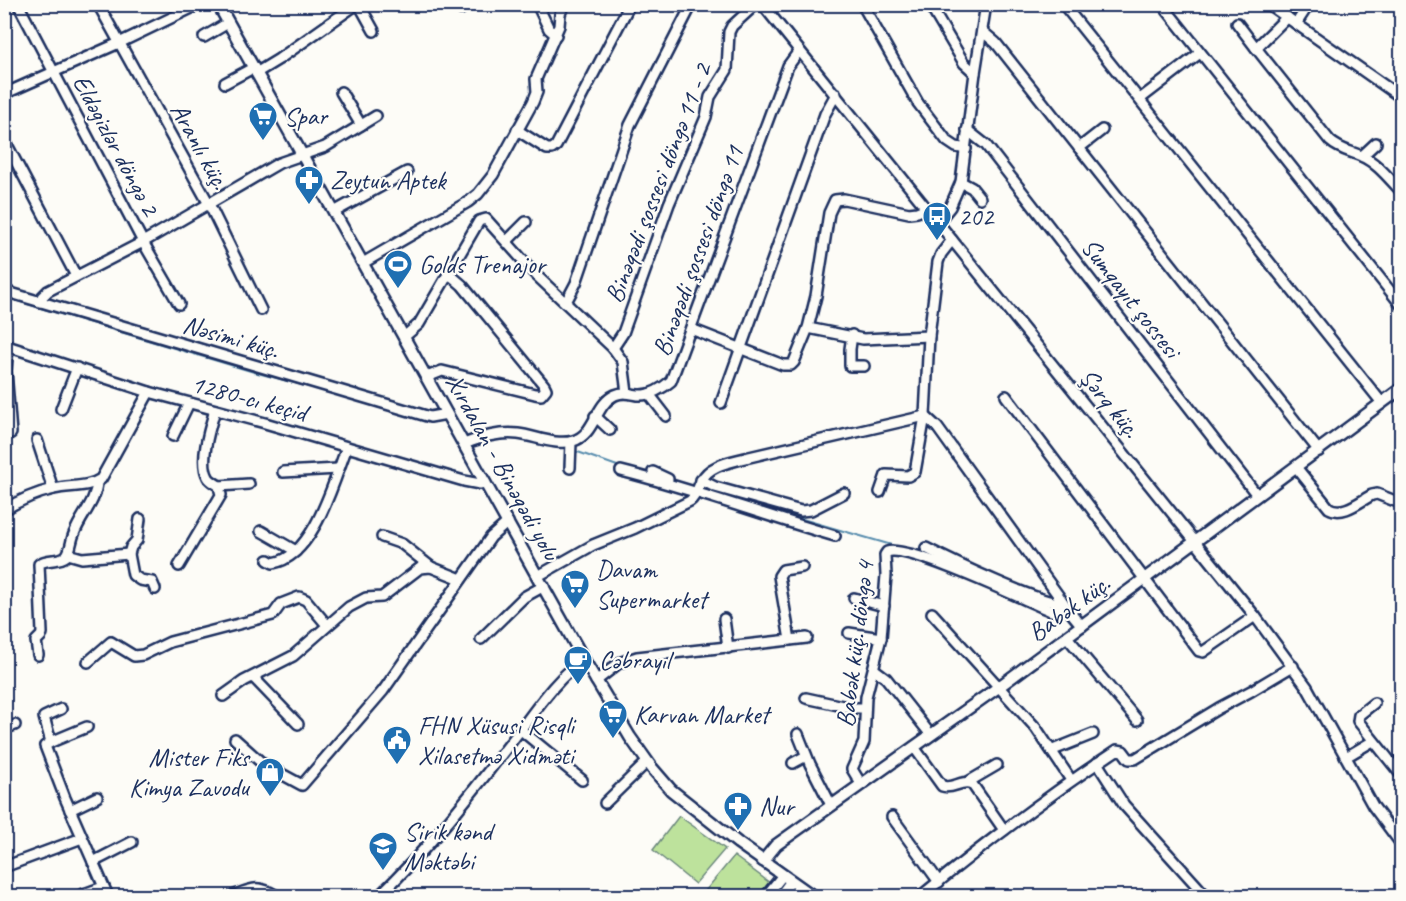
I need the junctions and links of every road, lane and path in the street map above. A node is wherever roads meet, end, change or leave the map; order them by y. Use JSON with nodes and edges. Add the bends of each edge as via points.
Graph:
{"nodes":[{"id":1,"x":18,"y":4,"type":"edge"},
{"id":2,"x":98,"y":4,"type":"edge"},
{"id":3,"x":200,"y":4,"type":"edge"},
{"id":4,"x":218,"y":4,"type":"edge"},
{"id":5,"x":358,"y":4,"type":"edge"},
{"id":6,"x":537,"y":4,"type":"edge"},
{"id":7,"x":564,"y":4,"type":"edge"},
{"id":8,"x":630,"y":4,"type":"edge"},
{"id":9,"x":692,"y":4,"type":"edge"},
{"id":10,"x":756,"y":4,"type":"edge"},
{"id":11,"x":762,"y":4,"type":"edge"},
{"id":12,"x":862,"y":4,"type":"edge"},
{"id":13,"x":929,"y":4,"type":"edge"},
{"id":14,"x":986,"y":4,"type":"edge"},
{"id":15,"x":1063,"y":4,"type":"edge"},
{"id":16,"x":1162,"y":4,"type":"edge"},
{"id":17,"x":1268,"y":4,"type":"edge"},
{"id":18,"x":1309,"y":4,"type":"edge"},
{"id":19,"x":1287,"y":17,"type":"junction"},
{"id":20,"x":228,"y":23,"type":"junction"},
{"id":21,"x":1237,"y":23,"type":"dead end"},
{"id":22,"x":1296,"y":24,"type":"junction"},
{"id":23,"x":982,"y":31,"type":"junction"},
{"id":24,"x":374,"y":32,"type":"dead end"},
{"id":25,"x":556,"y":35,"type":"junction"},
{"id":26,"x":204,"y":37,"type":"dead end"},
{"id":27,"x":118,"y":43,"type":"junction"},
{"id":28,"x":1256,"y":48,"type":"junction"},
{"id":29,"x":799,"y":51,"type":"junction"},
{"id":30,"x":1200,"y":53,"type":"junction"},
{"id":31,"x":255,"y":70,"type":"junction"},
{"id":32,"x":54,"y":72,"type":"junction"},
{"id":33,"x":975,"y":73,"type":"junction"},
{"id":34,"x":225,"y":83,"type":"dead end"},
{"id":35,"x":341,"y":92,"type":"dead end"},
{"id":36,"x":4,"y":94,"type":"edge"},
{"id":37,"x":836,"y":94,"type":"junction"},
{"id":38,"x":1401,"y":98,"type":"edge"},
{"id":39,"x":1140,"y":99,"type":"junction"},
{"id":40,"x":376,"y":116,"type":"dead end"},
{"id":41,"x":361,"y":125,"type":"junction"},
{"id":42,"x":517,"y":130,"type":"junction"},
{"id":43,"x":967,"y":130,"type":"junction"},
{"id":44,"x":1102,"y":130,"type":"dead end"},
{"id":45,"x":4,"y":139,"type":"edge"},
{"id":46,"x":1376,"y":143,"type":"dead end"},
{"id":47,"x":1080,"y":148,"type":"junction"},
{"id":48,"x":966,"y":149,"type":"junction"},
{"id":49,"x":302,"y":156,"type":"junction"},
{"id":50,"x":1362,"y":156,"type":"junction"},
{"id":51,"x":407,"y":172,"type":"dead end"},
{"id":52,"x":961,"y":182,"type":"junction"},
{"id":53,"x":1401,"y":192,"type":"edge"},
{"id":54,"x":980,"y":198,"type":"dead end"},
{"id":55,"x":209,"y":204,"type":"junction"},
{"id":56,"x":927,"y":208,"type":"junction"},
{"id":57,"x":334,"y":212,"type":"junction"},
{"id":58,"x":526,"y":222,"type":"dead end"},
{"id":59,"x":938,"y":222,"type":"junction"},
{"id":60,"x":952,"y":240,"type":"junction"},
{"id":61,"x":507,"y":241,"type":"junction"},
{"id":62,"x":144,"y":242,"type":"junction"},
{"id":63,"x":363,"y":263,"type":"junction"},
{"id":64,"x":448,"y":273,"type":"junction"},
{"id":65,"x":76,"y":276,"type":"junction"},
{"id":66,"x":4,"y":291,"type":"edge"},
{"id":67,"x":40,"y":302,"type":"junction"},
{"id":68,"x":566,"y":302,"type":"junction"},
{"id":69,"x":179,"y":304,"type":"dead end"},
{"id":70,"x":1401,"y":306,"type":"edge"},
{"id":71,"x":261,"y":310,"type":"dead end"},
{"id":72,"x":807,"y":328,"type":"junction"},
{"id":73,"x":691,"y":330,"type":"junction"},
{"id":74,"x":852,"y":336,"type":"junction"},
{"id":75,"x":929,"y":336,"type":"junction"},
{"id":76,"x":404,"y":337,"type":"junction"},
{"id":77,"x":6,"y":345,"type":"edge"},
{"id":78,"x":613,"y":348,"type":"junction"},
{"id":79,"x":741,"y":348,"type":"junction"},
{"id":80,"x":864,"y":366,"type":"dead end"},
{"id":81,"x":77,"y":368,"type":"junction"},
{"id":82,"x":427,"y":377,"type":"junction"},
{"id":83,"x":1401,"y":389,"type":"edge"},
{"id":84,"x":149,"y":392,"type":"junction"},
{"id":85,"x":627,"y":393,"type":"junction"},
{"id":86,"x":649,"y":394,"type":"junction"},
{"id":87,"x":1006,"y":396,"type":"dead end"},
{"id":88,"x":189,"y":403,"type":"junction"},
{"id":89,"x":721,"y":403,"type":"dead end"},
{"id":90,"x":1382,"y":403,"type":"junction"},
{"id":91,"x":61,"y":409,"type":"dead end"},
{"id":92,"x":215,"y":410,"type":"junction"},
{"id":93,"x":447,"y":414,"type":"junction"},
{"id":94,"x":595,"y":416,"type":"junction"},
{"id":95,"x":666,"y":416,"type":"dead end"},
{"id":96,"x":925,"y":416,"type":"junction"},
{"id":97,"x":610,"y":430,"type":"dead end"},
{"id":98,"x":11,"y":433,"type":"dead end"},
{"id":99,"x":173,"y":436,"type":"dead end"},
{"id":100,"x":37,"y":440,"type":"dead end"},
{"id":101,"x":571,"y":442,"type":"junction"},
{"id":102,"x":464,"y":444,"type":"junction"},
{"id":103,"x":347,"y":447,"type":"junction"},
{"id":104,"x":1319,"y":451,"type":"junction"},
{"id":105,"x":1296,"y":467,"type":"junction"},
{"id":106,"x":570,"y":468,"type":"dead end"},
{"id":107,"x":338,"y":469,"type":"junction"},
{"id":108,"x":621,"y":471,"type":"dead end"},
{"id":109,"x":283,"y":472,"type":"dead end"},
{"id":110,"x":653,"y":472,"type":"dead end"},
{"id":111,"x":97,"y":482,"type":"junction"},
{"id":112,"x":485,"y":482,"type":"junction"},
{"id":113,"x":249,"y":484,"type":"dead end"},
{"id":114,"x":219,"y":486,"type":"junction"},
{"id":115,"x":699,"y":486,"type":"junction"},
{"id":116,"x":53,"y":489,"type":"junction"},
{"id":117,"x":880,"y":492,"type":"dead end"},
{"id":118,"x":844,"y":493,"type":"dead end"},
{"id":119,"x":1257,"y":495,"type":"junction"},
{"id":120,"x":1401,"y":498,"type":"edge"},
{"id":121,"x":5,"y":508,"type":"edge"},
{"id":122,"x":140,"y":519,"type":"dead end"},
{"id":123,"x":508,"y":522,"type":"junction"},
{"id":124,"x":261,"y":531,"type":"dead end"},
{"id":125,"x":835,"y":536,"type":"dead end"},
{"id":126,"x":382,"y":537,"type":"dead end"},
{"id":127,"x":1196,"y":542,"type":"junction"},
{"id":128,"x":926,"y":548,"type":"dead end"},
{"id":129,"x":296,"y":551,"type":"junction"},
{"id":130,"x":68,"y":554,"type":"junction"},
{"id":131,"x":129,"y":554,"type":"junction"},
{"id":132,"x":268,"y":560,"type":"dead end"},
{"id":133,"x":179,"y":566,"type":"dead end"},
{"id":134,"x":431,"y":567,"type":"junction"},
{"id":135,"x":802,"y":567,"type":"dead end"},
{"id":136,"x":538,"y":576,"type":"junction"},
{"id":137,"x":461,"y":579,"type":"junction"},
{"id":138,"x":1145,"y":580,"type":"junction"},
{"id":139,"x":544,"y":586,"type":"junction"},
{"id":140,"x":155,"y":589,"type":"dead end"},
{"id":141,"x":854,"y":598,"type":"dead end"},
{"id":142,"x":884,"y":606,"type":"junction"},
{"id":143,"x":1065,"y":606,"type":"junction"},
{"id":144,"x":932,"y":613,"type":"dead end"},
{"id":145,"x":1255,"y":616,"type":"junction"},
{"id":146,"x":723,"y":619,"type":"dead end"},
{"id":147,"x":327,"y":625,"type":"junction"},
{"id":148,"x":1082,"y":626,"type":"junction"},
{"id":149,"x":849,"y":633,"type":"dead end"},
{"id":150,"x":1067,"y":637,"type":"junction"},
{"id":151,"x":807,"y":638,"type":"dead end"},
{"id":152,"x":881,"y":638,"type":"junction"},
{"id":153,"x":481,"y":639,"type":"dead end"},
{"id":154,"x":790,"y":640,"type":"junction"},
{"id":155,"x":728,"y":648,"type":"junction"},
{"id":156,"x":38,"y":655,"type":"dead end"},
{"id":157,"x":584,"y":660,"type":"junction"},
{"id":158,"x":88,"y":662,"type":"dead end"},
{"id":159,"x":1293,"y":666,"type":"junction"},
{"id":160,"x":874,"y":669,"type":"junction"},
{"id":161,"x":253,"y":677,"type":"junction"},
{"id":162,"x":596,"y":681,"type":"junction"},
{"id":163,"x":1000,"y":686,"type":"junction"},
{"id":164,"x":223,"y":696,"type":"dead end"},
{"id":165,"x":806,"y":698,"type":"dead end"},
{"id":166,"x":1374,"y":703,"type":"dead end"},
{"id":167,"x":864,"y":708,"type":"junction"},
{"id":168,"x":61,"y":709,"type":"dead end"},
{"id":169,"x":1137,"y":720,"type":"dead end"},
{"id":170,"x":298,"y":724,"type":"dead end"},
{"id":171,"x":15,"y":725,"type":"dead end"},
{"id":172,"x":87,"y":727,"type":"dead end"},
{"id":173,"x":4,"y":729,"type":"edge"},
{"id":174,"x":521,"y":730,"type":"junction"},
{"id":175,"x":798,"y":734,"type":"dead end"},
{"id":176,"x":1093,"y":734,"type":"dead end"},
{"id":177,"x":931,"y":735,"type":"junction"},
{"id":178,"x":235,"y":739,"type":"dead end"},
{"id":179,"x":1373,"y":741,"type":"junction"},
{"id":180,"x":51,"y":742,"type":"junction"},
{"id":181,"x":914,"y":747,"type":"junction"},
{"id":182,"x":1053,"y":750,"type":"junction"},
{"id":183,"x":806,"y":756,"type":"junction"},
{"id":184,"x":1346,"y":757,"type":"junction"},
{"id":185,"x":647,"y":762,"type":"junction"},
{"id":186,"x":793,"y":763,"type":"dead end"},
{"id":187,"x":1097,"y":764,"type":"junction"},
{"id":188,"x":996,"y":765,"type":"dead end"},
{"id":189,"x":1401,"y":776,"type":"edge"},
{"id":190,"x":582,"y":780,"type":"dead end"},
{"id":191,"x":1071,"y":780,"type":"junction"},
{"id":192,"x":968,"y":782,"type":"junction"},
{"id":193,"x":861,"y":784,"type":"junction"},
{"id":194,"x":97,"y":797,"type":"dead end"},
{"id":195,"x":605,"y":803,"type":"dead end"},
{"id":196,"x":831,"y":805,"type":"junction"},
{"id":197,"x":70,"y":810,"type":"junction"},
{"id":198,"x":892,"y":817,"type":"dead end"},
{"id":199,"x":1004,"y":830,"type":"junction"},
{"id":200,"x":82,"y":838,"type":"junction"},
{"id":201,"x":132,"y":842,"type":"dead end"},
{"id":202,"x":1401,"y":845,"type":"edge"},
{"id":203,"x":763,"y":861,"type":"junction"},
{"id":204,"x":93,"y":862,"type":"junction"},
{"id":205,"x":4,"y":867,"type":"edge"},
{"id":206,"x":787,"y":878,"type":"junction"},
{"id":207,"x":939,"y":882,"type":"junction"},
{"id":208,"x":104,"y":887,"type":"junction"},
{"id":209,"x":81,"y":895,"type":"edge"},
{"id":210,"x":108,"y":897,"type":"edge"},
{"id":211,"x":233,"y":897,"type":"edge"},
{"id":212,"x":277,"y":897,"type":"edge"},
{"id":213,"x":379,"y":897,"type":"edge"},
{"id":214,"x":766,"y":897,"type":"edge"},
{"id":215,"x":780,"y":897,"type":"edge"},
{"id":216,"x":813,"y":897,"type":"edge"},
{"id":217,"x":921,"y":897,"type":"edge"},
{"id":218,"x":1206,"y":897,"type":"edge"}],
"edges":[{"from":1,"to":32,"type":"street","name":"Eldəgizlər döngə 2"},
{"from":2,"to":27,"type":"street","name":"Aranlı küç."},
{"from":3,"to":27,"type":"street"},
{"from":4,"to":20,"type":"main road","name":"Xırdalan - Binəqədi yolu"},
{"from":5,"to":24,"type":"street"},
{"from":5,"to":31,"type":"street","via":[[279,59]]},
{"from":6,"to":25,"type":"street"},
{"from":7,"to":25,"type":"street"},
{"from":8,"to":42,"type":"street","via":[[556,146],[547,149]]},
{"from":9,"to":68,"type":"street","via":[[630,125]]},
{"from":10,"to":78,"type":"street","name":"Binəqədi şossesi döngə 11 - 2","via":[[729,32],[727,70],[712,91],[706,117],[669,204],[623,333]]},
{"from":11,"to":29,"type":"street","name":"Şərq küç."},
{"from":12,"to":48,"type":"street","via":[[918,103],[947,141]]},
{"from":13,"to":33,"type":"street","via":[[964,63]]},
{"from":14,"to":23,"type":"street"},
{"from":15,"to":39,"type":"street"},
{"from":16,"to":30,"type":"street"},
{"from":17,"to":19,"type":"street"},
{"from":18,"to":22,"type":"street"},
{"from":19,"to":22,"type":"street"},
{"from":19,"to":28,"type":"street"},
{"from":20,"to":26,"type":"street"},
{"from":20,"to":31,"type":"main road","name":"Xırdalan - Binəqədi yolu"},
{"from":21,"to":28,"type":"street"},
{"from":22,"to":38,"type":"street"},
{"from":23,"to":33,"type":"street"},
{"from":23,"to":47,"type":"street","via":[[996,43]]},
{"from":25,"to":42,"type":"street","via":[[536,79],[533,102]]},
{"from":27,"to":32,"type":"street"},
{"from":27,"to":55,"type":"street","name":"Aranlı küç."},
{"from":28,"to":50,"type":"street","via":[[1330,141]]},
{"from":29,"to":37,"type":"street","name":"Şərq küç."},
{"from":29,"to":73,"type":"street","name":"Binəqədi şossesi döngə 11","via":[[788,66]]},
{"from":30,"to":39,"type":"street"},
{"from":30,"to":70,"type":"street"},
{"from":31,"to":34,"type":"street"},
{"from":31,"to":49,"type":"main road","name":"Xırdalan - Binəqədi yolu"},
{"from":32,"to":36,"type":"street"},
{"from":32,"to":62,"type":"street","name":"Eldəgizlər döngə 2"},
{"from":33,"to":43,"type":"street"},
{"from":35,"to":41,"type":"street"},
{"from":37,"to":56,"type":"street","name":"Şərq küç."},
{"from":37,"to":79,"type":"street","via":[[825,114]]},
{"from":39,"to":90,"type":"street"},
{"from":40,"to":41,"type":"street"},
{"from":41,"to":49,"type":"street"},
{"from":42,"to":63,"type":"street","via":[[478,194]]},
{"from":43,"to":48,"type":"street"},
{"from":43,"to":119,"type":"street","name":"Sumqayıt şossesi","via":[[986,145]]},
{"from":44,"to":47,"type":"street"},
{"from":45,"to":65,"type":"street"},
{"from":46,"to":50,"type":"street"},
{"from":47,"to":104,"type":"street"},
{"from":48,"to":52,"type":"street"},
{"from":49,"to":55,"type":"street","via":[[279,163]]},
{"from":49,"to":57,"type":"main road","name":"Xırdalan - Binəqədi yolu"},
{"from":50,"to":53,"type":"street"},
{"from":51,"to":57,"type":"street"},
{"from":52,"to":54,"type":"street"},
{"from":52,"to":59,"type":"street"},
{"from":55,"to":62,"type":"street"},
{"from":55,"to":71,"type":"street","name":"Aranlı küç."},
{"from":56,"to":59,"type":"street","name":"Şərq küç."},
{"from":56,"to":72,"type":"street","via":[[909,213],[835,200],[829,213]]},
{"from":57,"to":63,"type":"main road","name":"Xırdalan - Binəqədi yolu"},
{"from":58,"to":61,"type":"street"},
{"from":59,"to":60,"type":"street","name":"Şərq küç."},
{"from":60,"to":75,"type":"street","via":[[938,262]]},
{"from":60,"to":127,"type":"street","name":"Şərq küç."},
{"from":61,"to":64,"type":"street","via":[[486,219],[479,221]]},
{"from":61,"to":68,"type":"street"},
{"from":62,"to":65,"type":"street"},
{"from":62,"to":69,"type":"street","name":"Eldəgizlər döngə 2"},
{"from":63,"to":76,"type":"main road","name":"Xırdalan - Binəqədi yolu"},
{"from":64,"to":76,"type":"street","via":[[419,324]]},
{"from":64,"to":82,"type":"street","via":[[546,389],[545,393],[535,394],[442,371]]},
{"from":65,"to":67,"type":"street","via":[[48,291]]},
{"from":66,"to":67,"type":"street","name":"Nəsimi küç."},
{"from":67,"to":93,"type":"street","name":"Nəsimi küç.","via":[[430,417]]},
{"from":68,"to":78,"type":"street"},
{"from":72,"to":74,"type":"street"},
{"from":72,"to":79,"type":"street","via":[[791,365]]},
{"from":73,"to":79,"type":"street"},
{"from":73,"to":86,"type":"street","name":"Binəqədi şossesi döngə 11","via":[[671,381]]},
{"from":74,"to":75,"type":"street"},
{"from":74,"to":80,"type":"street","via":[[850,366]]},
{"from":75,"to":96,"type":"street"},
{"from":76,"to":82,"type":"main road","name":"Xırdalan - Binəqədi yolu"},
{"from":77,"to":81,"type":"street","name":"1280-cı keçid"},
{"from":77,"to":98,"type":"street"},
{"from":78,"to":85,"type":"street","via":[[623,362]]},
{"from":79,"to":89,"type":"street"},
{"from":81,"to":84,"type":"street","name":"1280-cı keçid"},
{"from":81,"to":91,"type":"street"},
{"from":82,"to":93,"type":"main road","name":"Xırdalan - Binəqədi yolu"},
{"from":83,"to":90,"type":"main road","name":"Babək küç."},
{"from":84,"to":88,"type":"street","name":"1280-cı keçid"},
{"from":84,"to":111,"type":"street","via":[[105,475]]},
{"from":85,"to":86,"type":"street"},
{"from":85,"to":94,"type":"street","via":[[612,397]]},
{"from":86,"to":95,"type":"street"},
{"from":87,"to":138,"type":"street"},
{"from":88,"to":92,"type":"street","name":"1280-cı keçid"},
{"from":88,"to":99,"type":"street"},
{"from":90,"to":104,"type":"main road","name":"Babək küç."},
{"from":92,"to":103,"type":"street","name":"1280-cı keçid"},
{"from":92,"to":114,"type":"street","via":[[206,444],[206,471]]},
{"from":93,"to":102,"type":"main road","name":"Xırdalan - Binəqədi yolu"},
{"from":94,"to":97,"type":"street"},
{"from":94,"to":101,"type":"street","via":[[583,436]]},
{"from":96,"to":115,"type":"street","via":[[745,458],[712,470]]},
{"from":96,"to":117,"type":"street","via":[[915,472],[908,476],[886,475]]},
{"from":96,"to":143,"type":"street"},
{"from":100,"to":116,"type":"street"},
{"from":101,"to":102,"type":"street","via":[[498,434]]},
{"from":101,"to":106,"type":"street"},
{"from":102,"to":112,"type":"main road","name":"Xırdalan - Binəqədi yolu"},
{"from":103,"to":107,"type":"street"},
{"from":103,"to":112,"type":"street","name":"1280-cı keçid","via":[[464,481]]},
{"from":104,"to":105,"type":"main road","name":"Babək küç."},
{"from":105,"to":119,"type":"main road","name":"Babək küç."},
{"from":105,"to":120,"type":"street","via":[[1334,511],[1343,511],[1377,494],[1395,501]]},
{"from":107,"to":109,"type":"street"},
{"from":107,"to":129,"type":"street","via":[[315,525]]},
{"from":108,"to":115,"type":"street"},
{"from":110,"to":115,"type":"street"},
{"from":111,"to":116,"type":"street"},
{"from":111,"to":130,"type":"street","via":[[95,497],[76,527]]},
{"from":112,"to":123,"type":"main road","name":"Xırdalan - Binəqədi yolu"},
{"from":113,"to":114,"type":"street"},
{"from":114,"to":133,"type":"street","via":[[221,495]]},
{"from":115,"to":118,"type":"street","via":[[801,511]]},
{"from":115,"to":125,"type":"street","via":[[756,513]]},
{"from":115,"to":136,"type":"street","via":[[690,501],[593,545]]},
{"from":116,"to":121,"type":"street"},
{"from":119,"to":127,"type":"main road","name":"Babək küç."},
{"from":122,"to":131,"type":"street","via":[[137,540]]},
{"from":123,"to":136,"type":"main road","name":"Xırdalan - Binəqədi yolu"},
{"from":123,"to":137,"type":"street","via":[[491,537]]},
{"from":124,"to":129,"type":"street"},
{"from":126,"to":134,"type":"street","via":[[402,544]]},
{"from":127,"to":138,"type":"main road","name":"Babək küç."},
{"from":127,"to":145,"type":"street","name":"Şərq küç."},
{"from":128,"to":143,"type":"street"},
{"from":129,"to":132,"type":"street","via":[[277,562]]},
{"from":130,"to":131,"type":"street","via":[[82,558]]},
{"from":130,"to":156,"type":"street","via":[[39,564],[42,633],[36,641]]},
{"from":131,"to":140,"type":"street","via":[[133,575],[152,582]]},
{"from":134,"to":137,"type":"street"},
{"from":134,"to":147,"type":"street","via":[[420,568],[382,597],[366,598],[349,607]]},
{"from":135,"to":154,"type":"street","via":[[783,570],[779,576]]},
{"from":136,"to":139,"type":"main road","name":"Xırdalan - Binəqədi yolu"},
{"from":137,"to":178,"type":"street","via":[[383,691],[302,785],[263,764]]},
{"from":138,"to":145,"type":"street","via":[[1202,652]]},
{"from":138,"to":148,"type":"main road","name":"Babək küç."},
{"from":139,"to":153,"type":"street","via":[[524,597]]},
{"from":139,"to":157,"type":"main road","name":"Xırdalan - Binəqədi yolu"},
{"from":141,"to":142,"type":"street"},
{"from":142,"to":143,"type":"street","name":"Babək küç. döngə 4","via":[[885,555],[891,551],[943,565],[1051,611]]},
{"from":142,"to":152,"type":"street","name":"Babək küç. döngə 4"},
{"from":143,"to":148,"type":"street"},
{"from":144,"to":163,"type":"street"},
{"from":145,"to":159,"type":"street","name":"Şərq küç."},
{"from":146,"to":155,"type":"street"},
{"from":147,"to":158,"type":"street","via":[[299,597],[281,604],[273,615],[170,642],[143,655],[134,656],[111,642]]},
{"from":147,"to":161,"type":"street","via":[[293,656]]},
{"from":148,"to":150,"type":"main road","name":"Babək küç."},
{"from":149,"to":152,"type":"street"},
{"from":150,"to":163,"type":"main road","name":"Babək küç."},
{"from":150,"to":169,"type":"street"},
{"from":151,"to":154,"type":"street"},
{"from":152,"to":160,"type":"street","name":"Babək küç. döngə 4"},
{"from":154,"to":155,"type":"street"},
{"from":155,"to":162,"type":"street","via":[[638,657],[619,663]]},
{"from":157,"to":162,"type":"main road","name":"Xırdalan - Binəqədi yolu"},
{"from":157,"to":174,"type":"street","via":[[567,672]]},
{"from":159,"to":184,"type":"street","name":"Şərq küç."},
{"from":159,"to":187,"type":"street","via":[[1135,759],[1117,750]]},
{"from":160,"to":167,"type":"street","name":"Babək küç. döngə 4"},
{"from":160,"to":177,"type":"street","via":[[886,678]]},
{"from":161,"to":164,"type":"street"},
{"from":161,"to":170,"type":"street"},
{"from":162,"to":185,"type":"main road","name":"Xırdalan - Binəqədi yolu"},
{"from":163,"to":177,"type":"main road","name":"Babək küç."},
{"from":163,"to":182,"type":"street"},
{"from":165,"to":167,"type":"street"},
{"from":166,"to":179,"type":"street","via":[[1358,718]]},
{"from":167,"to":193,"type":"street","name":"Babək küç. döngə 4","via":[[864,742],[852,769]]},
{"from":168,"to":180,"type":"street","via":[[44,717]]},
{"from":171,"to":173,"type":"street"},
{"from":172,"to":180,"type":"street"},
{"from":174,"to":190,"type":"street"},
{"from":174,"to":213,"type":"street"},
{"from":175,"to":183,"type":"street"},
{"from":176,"to":182,"type":"street"},
{"from":177,"to":181,"type":"main road","name":"Babək küç."},
{"from":179,"to":184,"type":"street"},
{"from":179,"to":189,"type":"street"},
{"from":180,"to":197,"type":"street","via":[[46,750]]},
{"from":181,"to":192,"type":"street","via":[[942,786],[950,788]]},
{"from":181,"to":193,"type":"main road","name":"Babək küç."},
{"from":182,"to":191,"type":"street"},
{"from":183,"to":186,"type":"street"},
{"from":183,"to":196,"type":"street"},
{"from":184,"to":202,"type":"street","name":"Şərq küç."},
{"from":185,"to":195,"type":"street"},
{"from":185,"to":203,"type":"main road","name":"Xırdalan - Binəqədi yolu","via":[[684,802]]},
{"from":187,"to":191,"type":"street"},
{"from":187,"to":218,"type":"street","via":[[1124,805]]},
{"from":188,"to":192,"type":"street"},
{"from":191,"to":199,"type":"street"},
{"from":192,"to":199,"type":"street"},
{"from":193,"to":196,"type":"main road","name":"Babək küç."},
{"from":194,"to":197,"type":"street"},
{"from":196,"to":203,"type":"main road","name":"Babək küç.","via":[[776,845]]},
{"from":197,"to":200,"type":"street"},
{"from":198,"to":207,"type":"street"},
{"from":199,"to":207,"type":"street"},
{"from":200,"to":204,"type":"street"},
{"from":200,"to":205,"type":"street"},
{"from":201,"to":204,"type":"street"},
{"from":203,"to":206,"type":"main road","name":"Xırdalan - Binəqədi yolu"},
{"from":204,"to":208,"type":"street"},
{"from":206,"to":214,"type":"street"},
{"from":206,"to":215,"type":"street"},
{"from":206,"to":216,"type":"main road","name":"Xırdalan - Binəqədi yolu"},
{"from":207,"to":217,"type":"street"},
{"from":208,"to":209,"type":"street"},
{"from":208,"to":210,"type":"street"},
{"from":211,"to":212,"type":"street","via":[[259,888]]}]}
